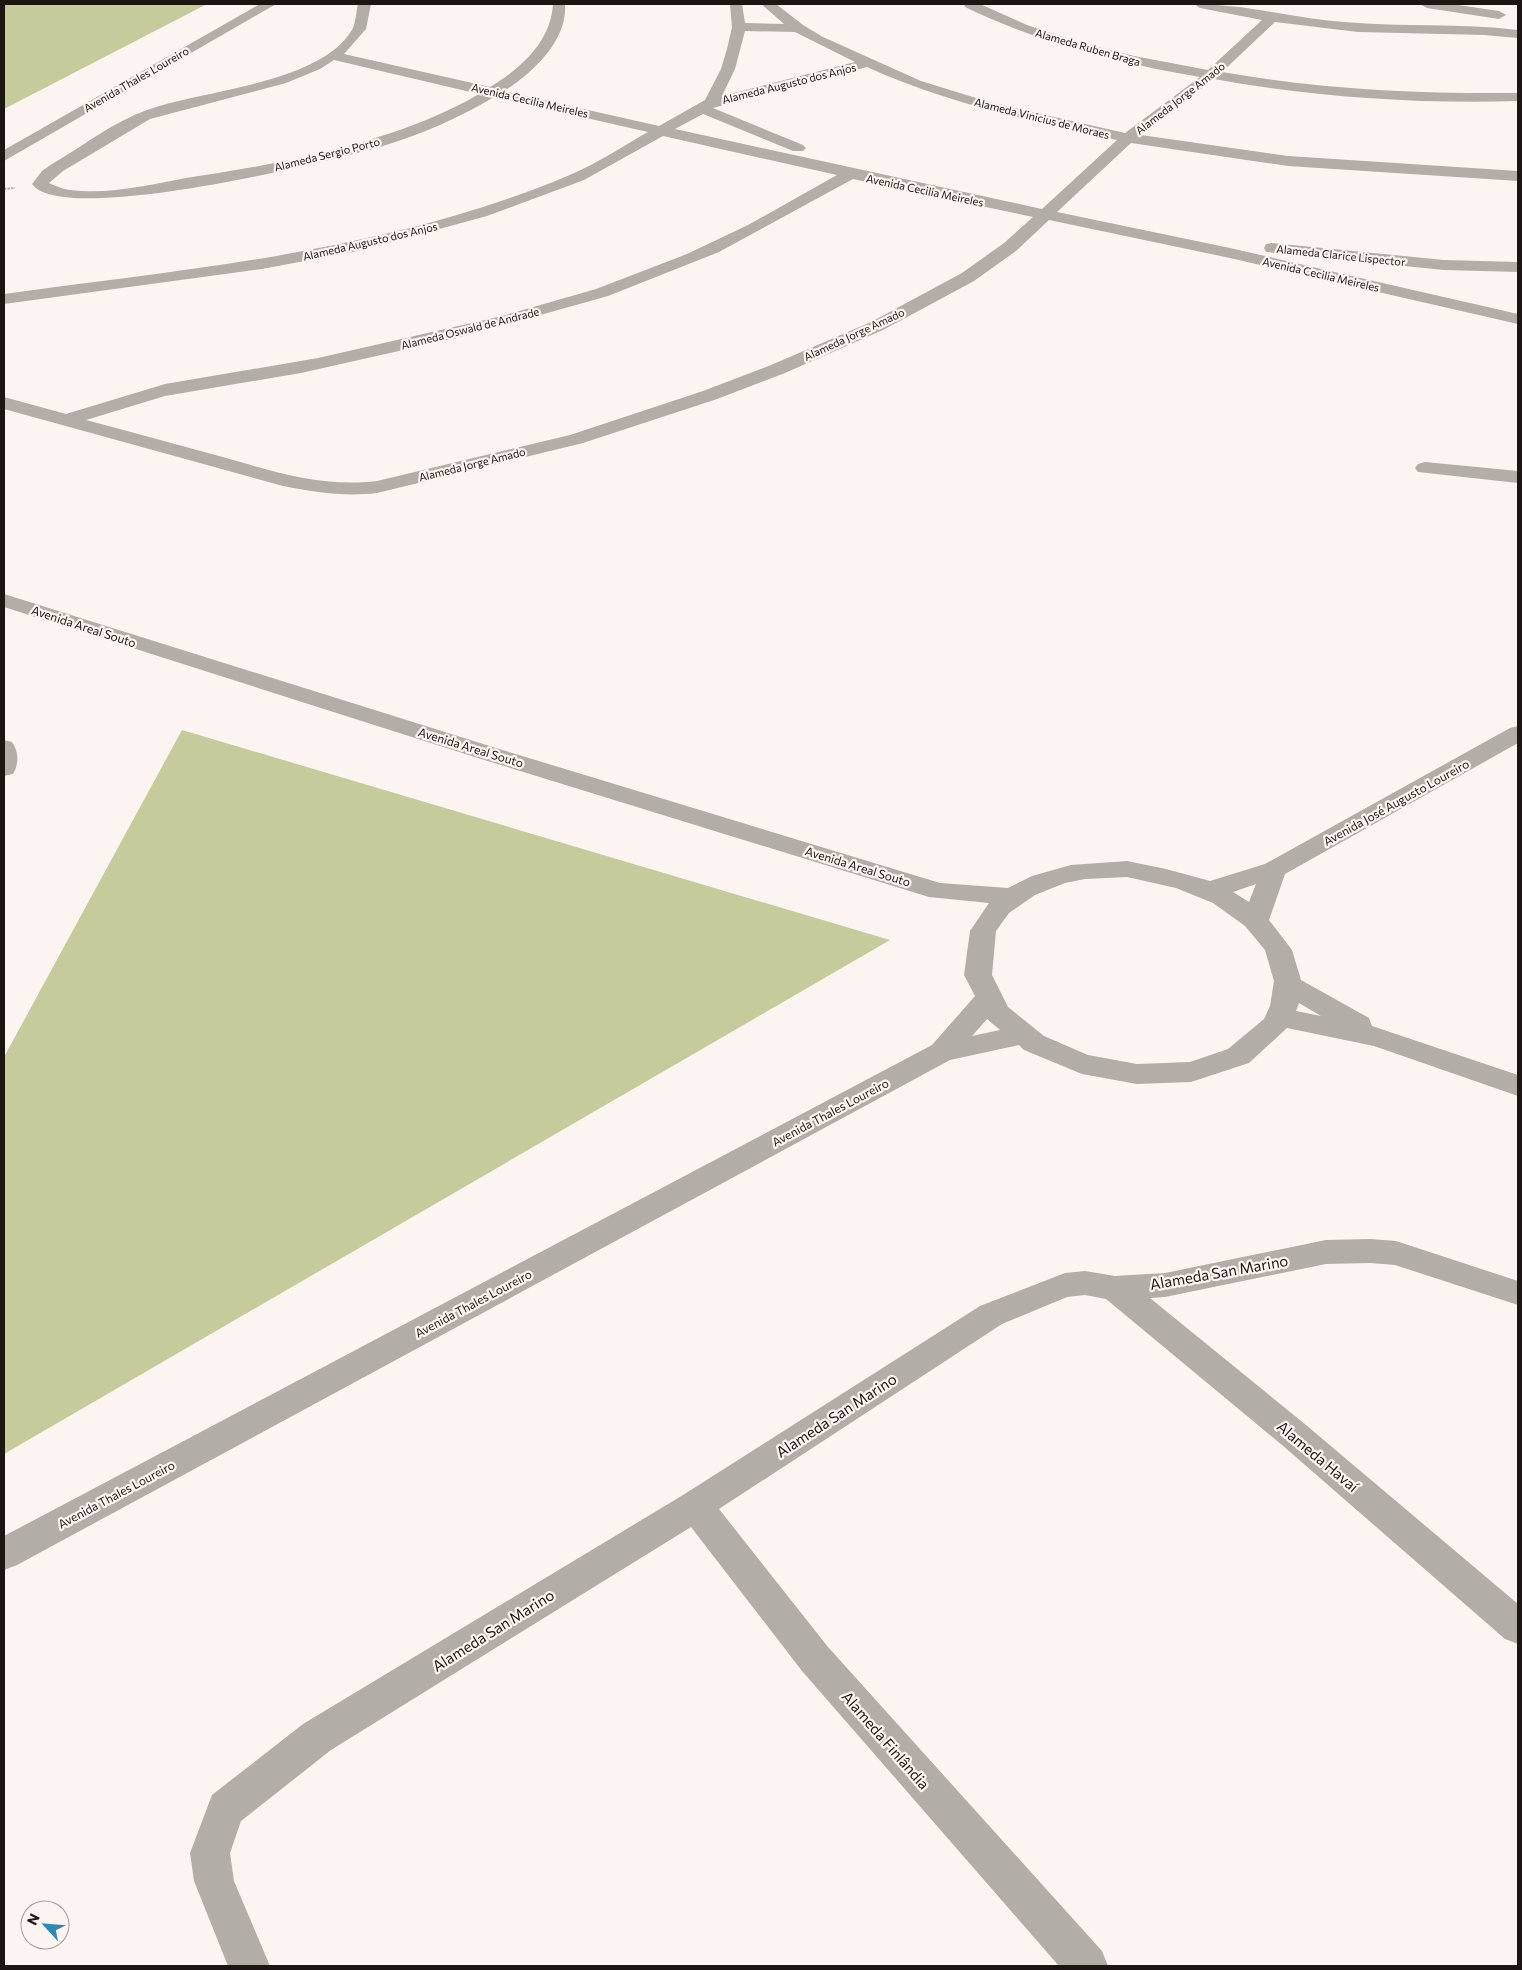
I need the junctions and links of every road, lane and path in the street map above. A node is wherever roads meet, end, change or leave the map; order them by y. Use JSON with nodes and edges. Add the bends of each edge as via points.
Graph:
{"nodes":[{"id":1,"x":269,"y":4,"type":"edge"},
{"id":2,"x":364,"y":4,"type":"edge"},
{"id":3,"x":559,"y":4,"type":"edge"},
{"id":4,"x":736,"y":4,"type":"edge"},
{"id":5,"x":768,"y":4,"type":"edge"},
{"id":6,"x":970,"y":4,"type":"edge"},
{"id":7,"x":1200,"y":4,"type":"edge"},
{"id":8,"x":1427,"y":4,"type":"edge"},
{"id":9,"x":1509,"y":17,"type":"dead end"},
{"id":10,"x":1272,"y":19,"type":"junction"},
{"id":11,"x":739,"y":27,"type":"junction"},
{"id":12,"x":798,"y":28,"type":"junction"},
{"id":13,"x":1518,"y":34,"type":"edge"},
{"id":14,"x":333,"y":56,"type":"junction"},
{"id":15,"x":866,"y":63,"type":"junction"},
{"id":16,"x":725,"y":75,"type":"junction"},
{"id":17,"x":1212,"y":75,"type":"junction"},
{"id":18,"x":763,"y":88,"type":"junction"},
{"id":19,"x":496,"y":92,"type":"junction"},
{"id":20,"x":1518,"y":97,"type":"edge"},
{"id":21,"x":706,"y":105,"type":"junction"},
{"id":22,"x":666,"y":130,"type":"junction"},
{"id":23,"x":1128,"y":138,"type":"junction"},
{"id":24,"x":4,"y":156,"type":"edge"},
{"id":25,"x":851,"y":174,"type":"junction"},
{"id":26,"x":1518,"y":176,"type":"edge"},
{"id":27,"x":1044,"y":215,"type":"junction"},
{"id":28,"x":1134,"y":234,"type":"junction"},
{"id":29,"x":1434,"y":264,"type":"junction"},
{"id":30,"x":1518,"y":267,"type":"edge"},
{"id":31,"x":1423,"y":297,"type":"junction"},
{"id":32,"x":4,"y":300,"type":"edge"},
{"id":33,"x":1518,"y":319,"type":"edge"},
{"id":34,"x":4,"y":403,"type":"edge"},
{"id":35,"x":68,"y":420,"type":"junction"},
{"id":36,"x":1426,"y":468,"type":"dead end"},
{"id":37,"x":1518,"y":477,"type":"edge"},
{"id":38,"x":4,"y":600,"type":"edge"},
{"id":39,"x":1518,"y":733,"type":"edge"},
{"id":40,"x":4,"y":747,"type":"edge"},
{"id":41,"x":4,"y":769,"type":"edge"},
{"id":42,"x":1274,"y":870,"type":"junction"},
{"id":43,"x":1210,"y":890,"type":"junction"},
{"id":44,"x":938,"y":891,"type":"junction"},
{"id":45,"x":1012,"y":897,"type":"junction"},
{"id":46,"x":1256,"y":920,"type":"junction"},
{"id":47,"x":985,"y":926,"type":"junction"},
{"id":48,"x":1289,"y":985,"type":"junction"},
{"id":49,"x":988,"y":999,"type":"junction"},
{"id":50,"x":1280,"y":1017,"type":"junction"},
{"id":51,"x":1022,"y":1035,"type":"junction"},
{"id":52,"x":1379,"y":1037,"type":"junction"},
{"id":53,"x":942,"y":1052,"type":"junction"},
{"id":54,"x":1518,"y":1086,"type":"edge"},
{"id":55,"x":1115,"y":1288,"type":"junction"},
{"id":56,"x":1518,"y":1293,"type":"edge"},
{"id":57,"x":695,"y":1506,"type":"junction"},
{"id":58,"x":4,"y":1554,"type":"edge"},
{"id":59,"x":1518,"y":1627,"type":"edge"},
{"id":60,"x":250,"y":1966,"type":"edge"},
{"id":61,"x":1087,"y":1966,"type":"edge"}],
"edges":[{"from":1,"to":24,"type":"street","name":"Avenida Thales Loureiro"},
{"from":2,"to":14,"type":"street","via":[[363,21],[354,38]]},
{"from":3,"to":19,"type":"street","name":"Alameda Sergio Porto","via":[[559,19],[549,43]]},
{"from":4,"to":11,"type":"street","name":"Alameda Augusto dos Anjos"},
{"from":5,"to":12,"type":"street","name":"Alameda Vinicius de Moraes"},
{"from":6,"to":17,"type":"street","name":"Alameda Ruben Braga","via":[[1039,34],[1076,45],[1154,65]]},
{"from":7,"to":10,"type":"street"},
{"from":8,"to":9,"type":"street"},
{"from":10,"to":13,"type":"street","via":[[1383,30],[1474,29]]},
{"from":10,"to":17,"type":"street","name":"Alameda Jorge Amado"},
{"from":11,"to":12,"type":"street"},
{"from":11,"to":16,"type":"street","name":"Alameda Augusto dos Anjos"},
{"from":12,"to":15,"type":"street","name":"Alameda Vinicius de Moraes"},
{"from":14,"to":19,"type":"street","name":"Avenida Cecilia Meireles"},
{"from":14,"to":19,"type":"street","name":"Alameda Sergio Porto","via":[[277,81],[153,113],[54,170],[40,184],[47,191],[61,195],[105,194],[292,165],[404,133]]},
{"from":15,"to":18,"type":"street","name":"Alameda Augusto dos Anjos"},
{"from":15,"to":23,"type":"street","name":"Alameda Vinicius de Moraes","via":[[916,84],[985,105]]},
{"from":16,"to":18,"type":"street"},
{"from":16,"to":21,"type":"street","name":"Alameda Augusto dos Anjos"},
{"from":17,"to":20,"type":"street","name":"Alameda Ruben Braga","via":[[1327,91],[1435,97]]},
{"from":17,"to":23,"type":"street","name":"Alameda Jorge Amado"},
{"from":18,"to":21,"type":"street","name":"Alameda Augusto dos Anjos"},
{"from":19,"to":22,"type":"street","name":"Avenida Cecilia Meireles"},
{"from":21,"to":22,"type":"street","name":"Alameda Augusto dos Anjos"},
{"from":21,"to":25,"type":"street"},
{"from":22,"to":25,"type":"street","name":"Avenida Cecilia Meireles"},
{"from":22,"to":32,"type":"street","name":"Alameda Augusto dos Anjos","via":[[578,177],[481,213],[421,230],[262,264]]},
{"from":23,"to":26,"type":"street","name":"Alameda Vinicius de Moraes","via":[[1288,161]]},
{"from":23,"to":27,"type":"street","name":"Alameda Jorge Amado"},
{"from":25,"to":27,"type":"street","name":"Avenida Cecilia Meireles"},
{"from":25,"to":35,"type":"street","name":"Alameda Oswald de Andrade","via":[[779,216],[692,258],[587,297],[488,325],[316,364],[126,399]]},
{"from":27,"to":28,"type":"street","name":"Avenida Cecilia Meireles"},
{"from":27,"to":35,"type":"street","name":"Alameda Jorge Amado","via":[[1010,247],[968,277],[877,326],[778,369],[710,395],[576,438],[400,482],[353,490],[329,489],[283,480]]},
{"from":28,"to":29,"type":"street","name":"Alameda Clarice Lispector"},
{"from":28,"to":31,"type":"street","name":"Avenida Cecilia Meireles"},
{"from":29,"to":30,"type":"street","name":"Alameda Clarice Lispector"},
{"from":29,"to":31,"type":"street","via":[[1420,277],[1418,286]]},
{"from":31,"to":33,"type":"street","name":"Avenida Cecilia Meireles"},
{"from":34,"to":35,"type":"street"},
{"from":36,"to":37,"type":"street"},
{"from":38,"to":44,"type":"street","name":"Avenida Areal Souto"},
{"from":39,"to":42,"type":"street","name":"Avenida José Augusto Loureiro"},
{"from":40,"to":41,"type":"street"},
{"from":42,"to":43,"type":"street","name":"Avenida José Augusto Loureiro"},
{"from":42,"to":46,"type":"street"},
{"from":43,"to":45,"type":"street","via":[[1170,876],[1126,870],[1083,871],[1044,881]]},
{"from":43,"to":46,"type":"street"},
{"from":44,"to":45,"type":"street","name":"Avenida Areal Souto"},
{"from":44,"to":47,"type":"street","name":"Avenida Areal Souto"},
{"from":45,"to":47,"type":"street"},
{"from":46,"to":48,"type":"street","via":[[1280,951]]},
{"from":47,"to":49,"type":"street","via":[[978,947],[977,969]]},
{"from":48,"to":50,"type":"street"},
{"from":48,"to":52,"type":"street"},
{"from":49,"to":51,"type":"street","via":[[1002,1018]]},
{"from":49,"to":53,"type":"street","name":"Avenida Thales Loureiro"},
{"from":50,"to":51,"type":"street","via":[[1266,1037],[1245,1053],[1217,1066],[1160,1075],[1115,1073],[1080,1065],[1049,1052]]},
{"from":50,"to":52,"type":"street"},
{"from":51,"to":53,"type":"street","name":"Avenida Thales Loureiro"},
{"from":52,"to":54,"type":"street"},
{"from":53,"to":58,"type":"street","name":"Avenida Thales Loureiro"},
{"from":55,"to":56,"type":"street","name":"Alameda San Marino","via":[[1165,1285],[1326,1252],[1370,1251],[1434,1264]]},
{"from":55,"to":57,"type":"street","name":"Alameda San Marino","via":[[1085,1283],[1065,1286],[1026,1299],[991,1316]]},
{"from":55,"to":59,"type":"street","name":"Alameda Havaí","via":[[1294,1435]]},
{"from":57,"to":60,"type":"street","name":"Alameda San Marino","via":[[318,1738],[226,1809],[210,1853],[214,1881]]},
{"from":57,"to":61,"type":"street","name":"Alameda Finlândia","via":[[815,1659]]}]}
